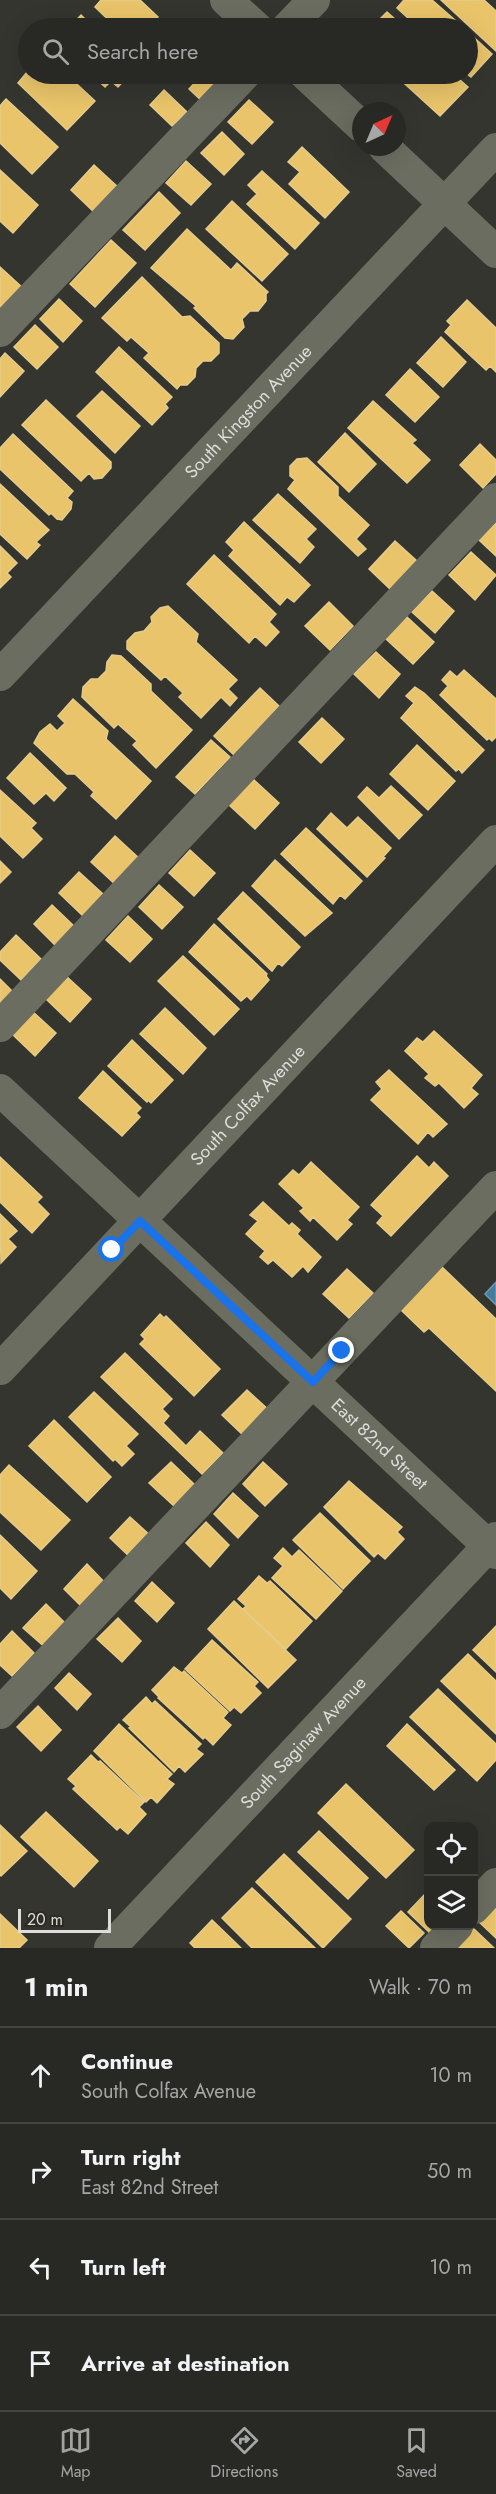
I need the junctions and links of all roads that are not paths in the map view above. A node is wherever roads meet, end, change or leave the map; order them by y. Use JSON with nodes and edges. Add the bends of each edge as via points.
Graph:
{"nodes":[{"id":1,"x":226,"y":0,"type":"edge"},
{"id":2,"x":314,"y":0,"type":"edge"},
{"id":3,"x":246,"y":18,"type":"edge"},
{"id":4,"x":297,"y":18,"type":"edge"},
{"id":5,"x":235,"y":84,"type":"edge"},
{"id":6,"x":316,"y":84,"type":"edge"},
{"id":7,"x":352,"y":118,"type":"edge"},
{"id":8,"x":496,"y":149,"type":"edge"},
{"id":9,"x":393,"y":156,"type":"edge"},
{"id":10,"x":444,"y":204,"type":"junction"},
{"id":11,"x":496,"y":252,"type":"edge"},
{"id":12,"x":0,"y":331,"type":"edge"},
{"id":13,"x":496,"y":499,"type":"edge"},
{"id":14,"x":0,"y":675,"type":"edge"},
{"id":15,"x":496,"y":841,"type":"edge"},
{"id":16,"x":0,"y":1026,"type":"edge"},
{"id":17,"x":0,"y":1090,"type":"edge"},
{"id":18,"x":496,"y":1187,"type":"edge"},
{"id":19,"x":140,"y":1221,"type":"junction"},
{"id":20,"x":0,"y":1369,"type":"edge"},
{"id":21,"x":313,"y":1382,"type":"junction"},
{"id":22,"x":493,"y":1546,"type":"edge"},
{"id":23,"x":0,"y":1713,"type":"edge"},
{"id":24,"x":496,"y":1884,"type":"edge"},
{"id":25,"x":478,"y":1904,"type":"edge"},
{"id":26,"x":453,"y":1930,"type":"edge"},
{"id":27,"x":110,"y":1948,"type":"edge"},
{"id":28,"x":436,"y":1948,"type":"edge"}],
"edges":[{"from":1,"to":3,"type":"street"},
{"from":2,"to":4,"type":"street"},
{"from":5,"to":12,"type":"street"},
{"from":6,"to":7,"type":"street"},
{"from":8,"to":10,"type":"street","name":"South Kingston Avenue"},
{"from":9,"to":10,"type":"street"},
{"from":10,"to":11,"type":"street"},
{"from":10,"to":14,"type":"street","name":"South Kingston Avenue"},
{"from":13,"to":16,"type":"street"},
{"from":15,"to":19,"type":"street","name":"South Colfax Avenue"},
{"from":17,"to":19,"type":"street","name":"East 82nd Street"},
{"from":18,"to":21,"type":"street"},
{"from":19,"to":20,"type":"street","name":"South Colfax Avenue"},
{"from":19,"to":21,"type":"street","name":"East 82nd Street"},
{"from":21,"to":22,"type":"street","name":"East 82nd Street"},
{"from":21,"to":23,"type":"street"},
{"from":22,"to":27,"type":"street","name":"South Saginaw Avenue"},
{"from":24,"to":25,"type":"street"},
{"from":26,"to":28,"type":"street"}]}
